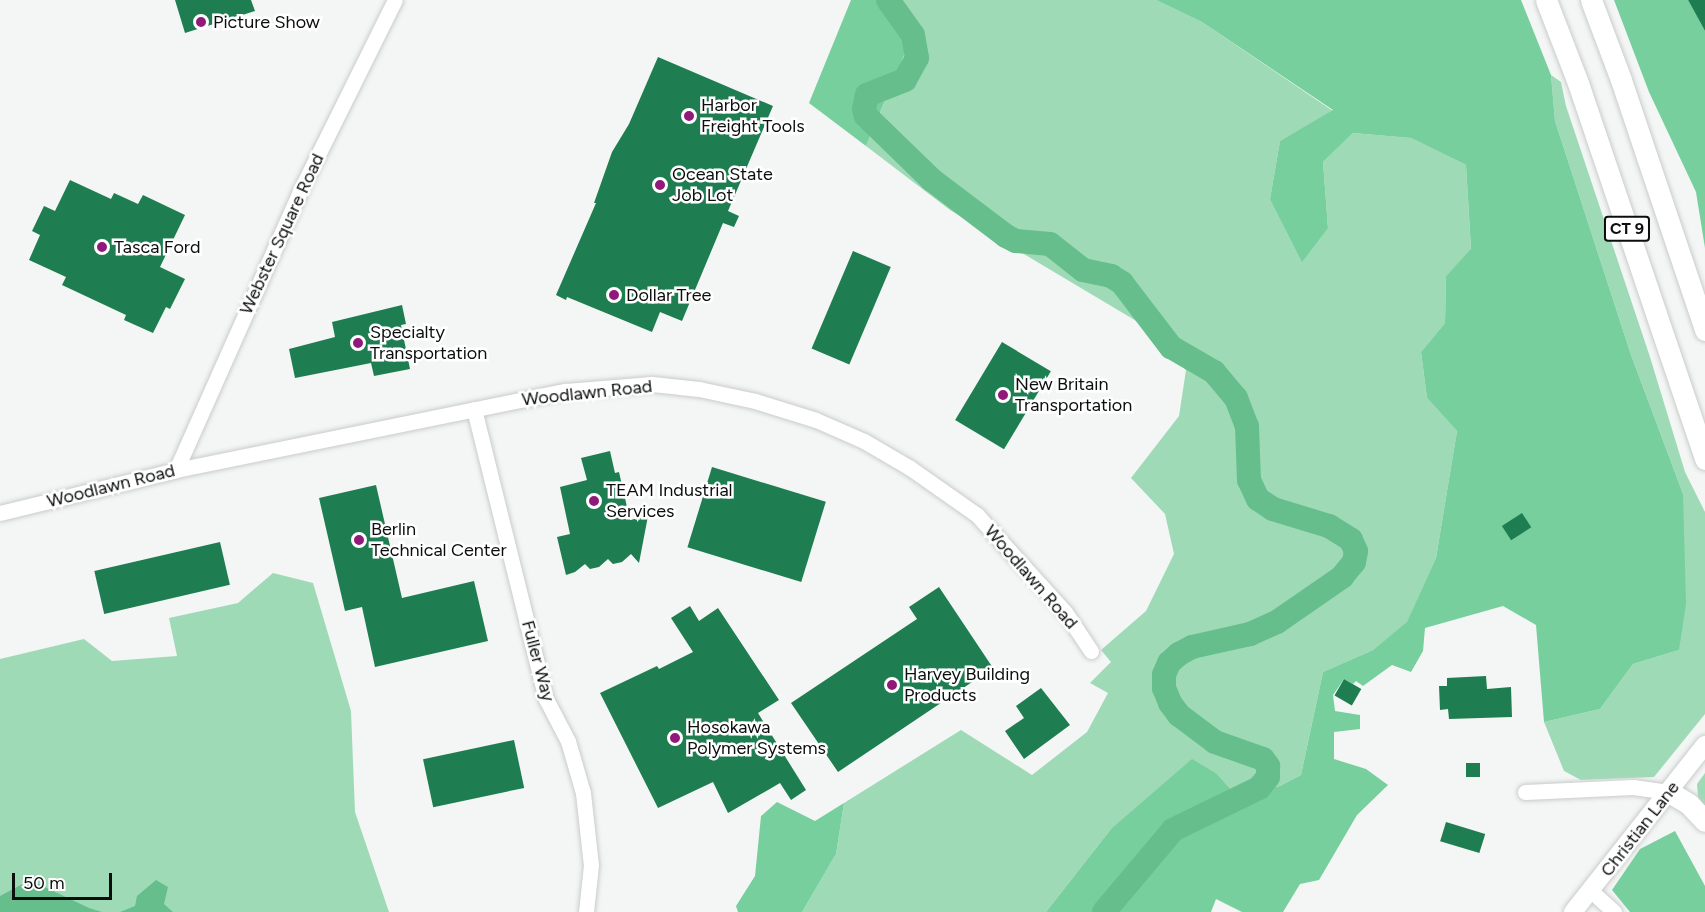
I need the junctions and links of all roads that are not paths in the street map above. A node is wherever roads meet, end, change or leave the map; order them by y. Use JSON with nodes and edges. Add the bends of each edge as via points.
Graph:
{"nodes":[{"id":1,"x":394,"y":0,"type":"edge"},
{"id":2,"x":1546,"y":0,"type":"edge"},
{"id":3,"x":1591,"y":0,"type":"edge"},
{"id":4,"x":1705,"y":330,"type":"edge"},
{"id":5,"x":474,"y":409,"type":"junction"},
{"id":6,"x":1705,"y":459,"type":"edge"},
{"id":7,"x":176,"y":470,"type":"junction"},
{"id":8,"x":0,"y":513,"type":"edge"},
{"id":9,"x":1091,"y":651,"type":"dead end"},
{"id":10,"x":1705,"y":746,"type":"edge"},
{"id":11,"x":1525,"y":792,"type":"dead end"},
{"id":12,"x":1669,"y":792,"type":"junction"},
{"id":13,"x":1705,"y":821,"type":"edge"},
{"id":14,"x":1591,"y":891,"type":"junction"},
{"id":15,"x":586,"y":912,"type":"edge"},
{"id":16,"x":1573,"y":912,"type":"edge"},
{"id":17,"x":1614,"y":912,"type":"edge"}],
"edges":[{"from":1,"to":7,"type":"street","name":"Webster Square Road","via":[[300,191]]},
{"from":2,"to":6,"type":"highway","number":"CT 9","via":[[1578,83]]},
{"from":3,"to":4,"type":"highway","number":"CT 9"},
{"from":5,"to":7,"type":"street","name":"Woodlawn Road"},
{"from":5,"to":9,"type":"street","name":"Woodlawn Road","via":[[566,392],[652,384],[755,400],[816,420],[864,441],[910,468],[977,515],[1058,603]]},
{"from":5,"to":15,"type":"street","name":"Fuller Way","via":[[546,699],[568,741],[583,793],[591,865]]},
{"from":7,"to":8,"type":"street","name":"Woodlawn Road"},
{"from":10,"to":12,"type":"main road","name":"Christian Lane"},
{"from":11,"to":12,"type":"street","via":[[1633,787]]},
{"from":12,"to":13,"type":"highway","via":[[1689,804]]},
{"from":12,"to":14,"type":"main road","name":"Christian Lane"},
{"from":14,"to":16,"type":"main road","name":"Christian Lane"},
{"from":14,"to":17,"type":"street"}]}
